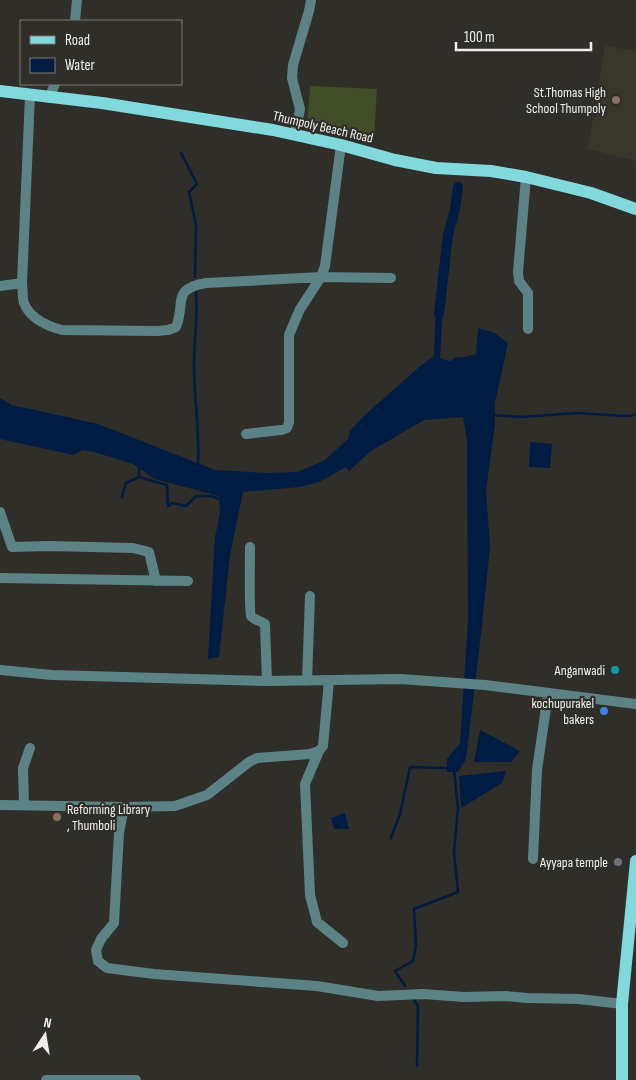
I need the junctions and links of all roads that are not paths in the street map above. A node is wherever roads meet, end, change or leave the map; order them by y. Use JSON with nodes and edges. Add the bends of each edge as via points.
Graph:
{"nodes":[{"id":1,"x":77,"y":0,"type":"edge"},
{"id":2,"x":311,"y":0,"type":"edge"},
{"id":3,"x":75,"y":20,"type":"edge"},
{"id":4,"x":55,"y":85,"type":"edge"},
{"id":5,"x":0,"y":92,"type":"edge"},
{"id":6,"x":30,"y":95,"type":"junction"},
{"id":7,"x":50,"y":98,"type":"junction"},
{"id":8,"x":295,"y":135,"type":"junction"},
{"id":9,"x":341,"y":145,"type":"junction"},
{"id":10,"x":526,"y":177,"type":"junction"},
{"id":11,"x":636,"y":209,"type":"edge"},
{"id":12,"x":321,"y":276,"type":"junction"},
{"id":13,"x":391,"y":278,"type":"dead end"},
{"id":14,"x":22,"y":283,"type":"junction"},
{"id":15,"x":0,"y":286,"type":"edge"},
{"id":16,"x":528,"y":330,"type":"dead end"},
{"id":17,"x":246,"y":434,"type":"dead end"},
{"id":18,"x":0,"y":512,"type":"edge"},
{"id":19,"x":250,"y":547,"type":"dead end"},
{"id":20,"x":0,"y":578,"type":"edge"},
{"id":21,"x":156,"y":581,"type":"junction"},
{"id":22,"x":188,"y":581,"type":"dead end"},
{"id":23,"x":310,"y":596,"type":"dead end"},
{"id":24,"x":0,"y":670,"type":"edge"},
{"id":25,"x":267,"y":680,"type":"junction"},
{"id":26,"x":307,"y":681,"type":"junction"},
{"id":27,"x":329,"y":681,"type":"junction"},
{"id":28,"x":548,"y":694,"type":"junction"},
{"id":29,"x":636,"y":704,"type":"edge"},
{"id":30,"x":30,"y":748,"type":"dead end"},
{"id":31,"x":319,"y":751,"type":"junction"},
{"id":32,"x":0,"y":805,"type":"edge"},
{"id":33,"x":24,"y":805,"type":"junction"},
{"id":34,"x":124,"y":807,"type":"junction"},
{"id":35,"x":533,"y":859,"type":"dead end"},
{"id":36,"x":636,"y":861,"type":"edge"},
{"id":37,"x":634,"y":895,"type":"edge"},
{"id":38,"x":343,"y":943,"type":"dead end"},
{"id":39,"x":622,"y":1004,"type":"junction"},
{"id":40,"x":46,"y":1080,"type":"edge"},
{"id":41,"x":136,"y":1080,"type":"edge"},
{"id":42,"x":622,"y":1080,"type":"edge"}],
"edges":[{"from":1,"to":3,"type":"street"},
{"from":2,"to":8,"type":"street","via":[[293,65],[292,78],[300,109]]},
{"from":4,"to":7,"type":"street"},
{"from":5,"to":6,"type":"main road","name":"Thumpoly Beach Road"},
{"from":6,"to":7,"type":"main road","name":"Thumpoly Beach Road"},
{"from":6,"to":14,"type":"street"},
{"from":7,"to":8,"type":"main road","name":"Thumpoly Beach Road","via":[[102,103]]},
{"from":8,"to":9,"type":"main road","name":"Thumpoly Beach Road"},
{"from":9,"to":10,"type":"main road","name":"Thumpoly Beach Road","via":[[436,168],[492,171]]},
{"from":9,"to":12,"type":"street","via":[[331,228]]},
{"from":10,"to":11,"type":"main road","name":"Thumpoly Beach Road","via":[[591,193]]},
{"from":10,"to":16,"type":"street","via":[[518,272],[519,281],[528,293]]},
{"from":12,"to":13,"type":"street"},
{"from":12,"to":14,"type":"street","via":[[192,285],[181,299],[176,327],[157,331],[62,330],[47,326],[24,303]]},
{"from":12,"to":17,"type":"street","via":[[300,309],[289,335],[290,422],[281,430]]},
{"from":14,"to":15,"type":"street"},
{"from":18,"to":21,"type":"street","via":[[12,547],[133,548],[149,552]]},
{"from":19,"to":25,"type":"street","via":[[249,611],[264,624]]},
{"from":20,"to":21,"type":"street"},
{"from":21,"to":22,"type":"street"},
{"from":23,"to":26,"type":"street"},
{"from":24,"to":25,"type":"street"},
{"from":25,"to":26,"type":"street"},
{"from":26,"to":27,"type":"street"},
{"from":27,"to":28,"type":"street","via":[[485,684]]},
{"from":27,"to":31,"type":"street","via":[[323,746]]},
{"from":28,"to":29,"type":"street"},
{"from":28,"to":35,"type":"street","via":[[537,770]]},
{"from":30,"to":33,"type":"street","via":[[23,768]]},
{"from":31,"to":34,"type":"street","via":[[257,758],[206,795],[175,806]]},
{"from":31,"to":38,"type":"street","via":[[305,784],[310,894],[317,922]]},
{"from":32,"to":33,"type":"street"},
{"from":33,"to":34,"type":"street"},
{"from":34,"to":39,"type":"street","via":[[118,833],[114,923],[96,950],[98,961],[107,968],[317,986],[378,996],[506,996]]},
{"from":36,"to":37,"type":"main road"},
{"from":37,"to":39,"type":"main road"},
{"from":39,"to":42,"type":"main road"},
{"from":40,"to":41,"type":"street"}]}
